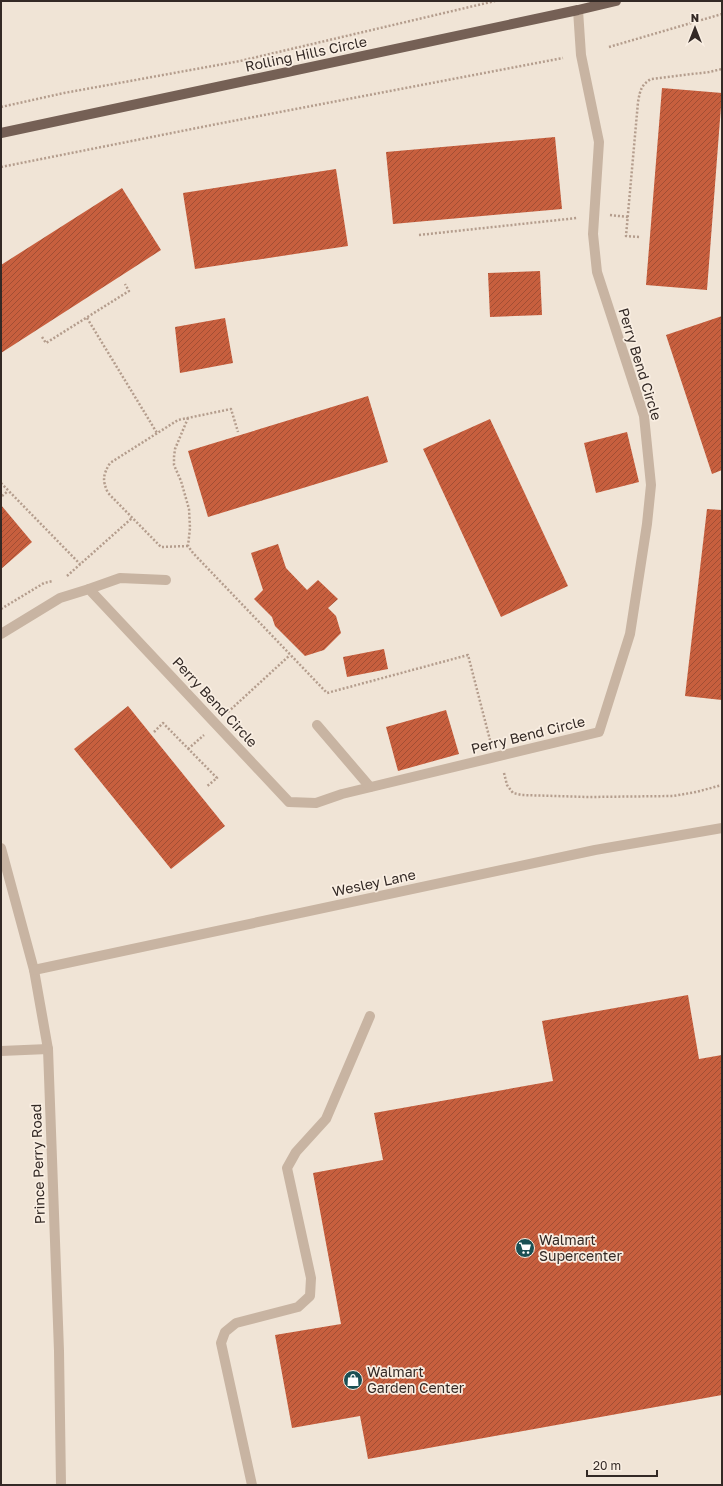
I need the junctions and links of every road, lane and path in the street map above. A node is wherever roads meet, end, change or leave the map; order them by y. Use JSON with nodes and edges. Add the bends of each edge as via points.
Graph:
{"nodes":[{"id":1,"x":495,"y":1,"type":"edge"},
{"id":2,"x":616,"y":1,"type":"edge"},
{"id":3,"x":578,"y":10,"type":"junction"},
{"id":4,"x":722,"y":14,"type":"edge"},
{"id":5,"x":609,"y":47,"type":"dead end"},
{"id":6,"x":563,"y":58,"type":"dead end"},
{"id":7,"x":722,"y":69,"type":"edge"},
{"id":8,"x":1,"y":107,"type":"edge"},
{"id":9,"x":1,"y":133,"type":"edge"},
{"id":10,"x":1,"y":167,"type":"edge"},
{"id":11,"x":594,"y":216,"type":"junction"},
{"id":12,"x":628,"y":218,"type":"junction"},
{"id":13,"x":419,"y":235,"type":"dead end"},
{"id":14,"x":639,"y":237,"type":"dead end"},
{"id":15,"x":124,"y":284,"type":"dead end"},
{"id":16,"x":87,"y":318,"type":"junction"},
{"id":17,"x":42,"y":337,"type":"dead end"},
{"id":18,"x":188,"y":418,"type":"junction"},
{"id":19,"x":238,"y":432,"type":"dead end"},
{"id":20,"x":157,"y":433,"type":"junction"},
{"id":21,"x":1,"y":483,"type":"edge"},
{"id":22,"x":8,"y":491,"type":"junction"},
{"id":23,"x":2,"y":496,"type":"dead end"},
{"id":24,"x":132,"y":518,"type":"junction"},
{"id":25,"x":188,"y":546,"type":"junction"},
{"id":26,"x":80,"y":564,"type":"junction"},
{"id":27,"x":62,"y":578,"type":"dead end"},
{"id":28,"x":55,"y":580,"type":"dead end"},
{"id":29,"x":166,"y":580,"type":"dead end"},
{"id":30,"x":89,"y":588,"type":"junction"},
{"id":31,"x":1,"y":609,"type":"edge"},
{"id":32,"x":1,"y":634,"type":"edge"},
{"id":33,"x":290,"y":655,"type":"junction"},
{"id":34,"x":216,"y":723,"type":"junction"},
{"id":35,"x":317,"y":725,"type":"dead end"},
{"id":36,"x":154,"y":732,"type":"dead end"},
{"id":37,"x":188,"y":749,"type":"junction"},
{"id":38,"x":497,"y":756,"type":"junction"},
{"id":39,"x":722,"y":785,"type":"edge"},
{"id":40,"x":206,"y":787,"type":"dead end"},
{"id":41,"x":370,"y":787,"type":"junction"},
{"id":42,"x":722,"y":828,"type":"edge"},
{"id":43,"x":1,"y":848,"type":"edge"},
{"id":44,"x":34,"y":970,"type":"junction"},
{"id":45,"x":370,"y":1016,"type":"dead end"},
{"id":46,"x":48,"y":1048,"type":"junction"},
{"id":47,"x":1,"y":1051,"type":"edge"},
{"id":48,"x":61,"y":1485,"type":"edge"},
{"id":49,"x":252,"y":1485,"type":"edge"}],
"edges":[{"from":1,"to":8,"type":"path","via":[[240,61]]},
{"from":2,"to":3,"type":"main road","name":"Rolling Hills Circle"},
{"from":3,"to":9,"type":"main road","name":"Rolling Hills Circle"},
{"from":3,"to":11,"type":"street","name":"Perry Bend Circle","via":[[581,55],[599,142]]},
{"from":4,"to":5,"type":"path"},
{"from":6,"to":10,"type":"path"},
{"from":7,"to":12,"type":"path","via":[[651,80],[644,84],[638,102]]},
{"from":11,"to":12,"type":"path","via":[[607,214]]},
{"from":11,"to":13,"type":"path"},
{"from":11,"to":38,"type":"street","name":"Perry Bend Circle","via":[[597,272],[644,416],[651,485],[630,634],[599,732]]},
{"from":12,"to":14,"type":"path","via":[[626,236]]},
{"from":15,"to":16,"type":"path","via":[[129,291]]},
{"from":16,"to":17,"type":"path","via":[[46,343]]},
{"from":16,"to":20,"type":"path"},
{"from":18,"to":19,"type":"path","via":[[231,409]]},
{"from":18,"to":20,"type":"path","via":[[178,420]]},
{"from":18,"to":25,"type":"path","via":[[174,457],[174,465],[189,509]]},
{"from":20,"to":24,"type":"path","via":[[110,463],[104,474],[104,485],[108,493]]},
{"from":21,"to":22,"type":"path"},
{"from":22,"to":23,"type":"path"},
{"from":22,"to":26,"type":"path"},
{"from":24,"to":25,"type":"path","via":[[161,547]]},
{"from":24,"to":26,"type":"path"},
{"from":25,"to":33,"type":"path"},
{"from":26,"to":27,"type":"path","via":[[70,576]]},
{"from":28,"to":31,"type":"path","via":[[44,583]]},
{"from":29,"to":30,"type":"street","via":[[120,578]]},
{"from":30,"to":32,"type":"street","via":[[60,598]]},
{"from":30,"to":34,"type":"street","name":"Perry Bend Circle"},
{"from":33,"to":34,"type":"path"},
{"from":33,"to":38,"type":"path","via":[[327,693],[468,655]]},
{"from":34,"to":37,"type":"path"},
{"from":34,"to":41,"type":"street","name":"Perry Bend Circle","via":[[289,802],[316,802]]},
{"from":35,"to":41,"type":"street"},
{"from":36,"to":37,"type":"path","via":[[163,723]]},
{"from":37,"to":40,"type":"path","via":[[217,778]]},
{"from":38,"to":39,"type":"path","via":[[507,785],[513,793],[522,795],[588,798],[672,796]]},
{"from":38,"to":41,"type":"street","name":"Perry Bend Circle"},
{"from":42,"to":44,"type":"street","name":"Wesley Lane","via":[[595,850]]},
{"from":43,"to":44,"type":"street","name":"Prince Perry Road"},
{"from":44,"to":46,"type":"street","name":"Prince Perry Road"},
{"from":45,"to":49,"type":"street","via":[[326,1119],[296,1152],[288,1168],[311,1278],[310,1296],[298,1307],[236,1323],[225,1332],[221,1343]]},
{"from":46,"to":47,"type":"street"},
{"from":46,"to":48,"type":"street","name":"Prince Perry Road"}]}
